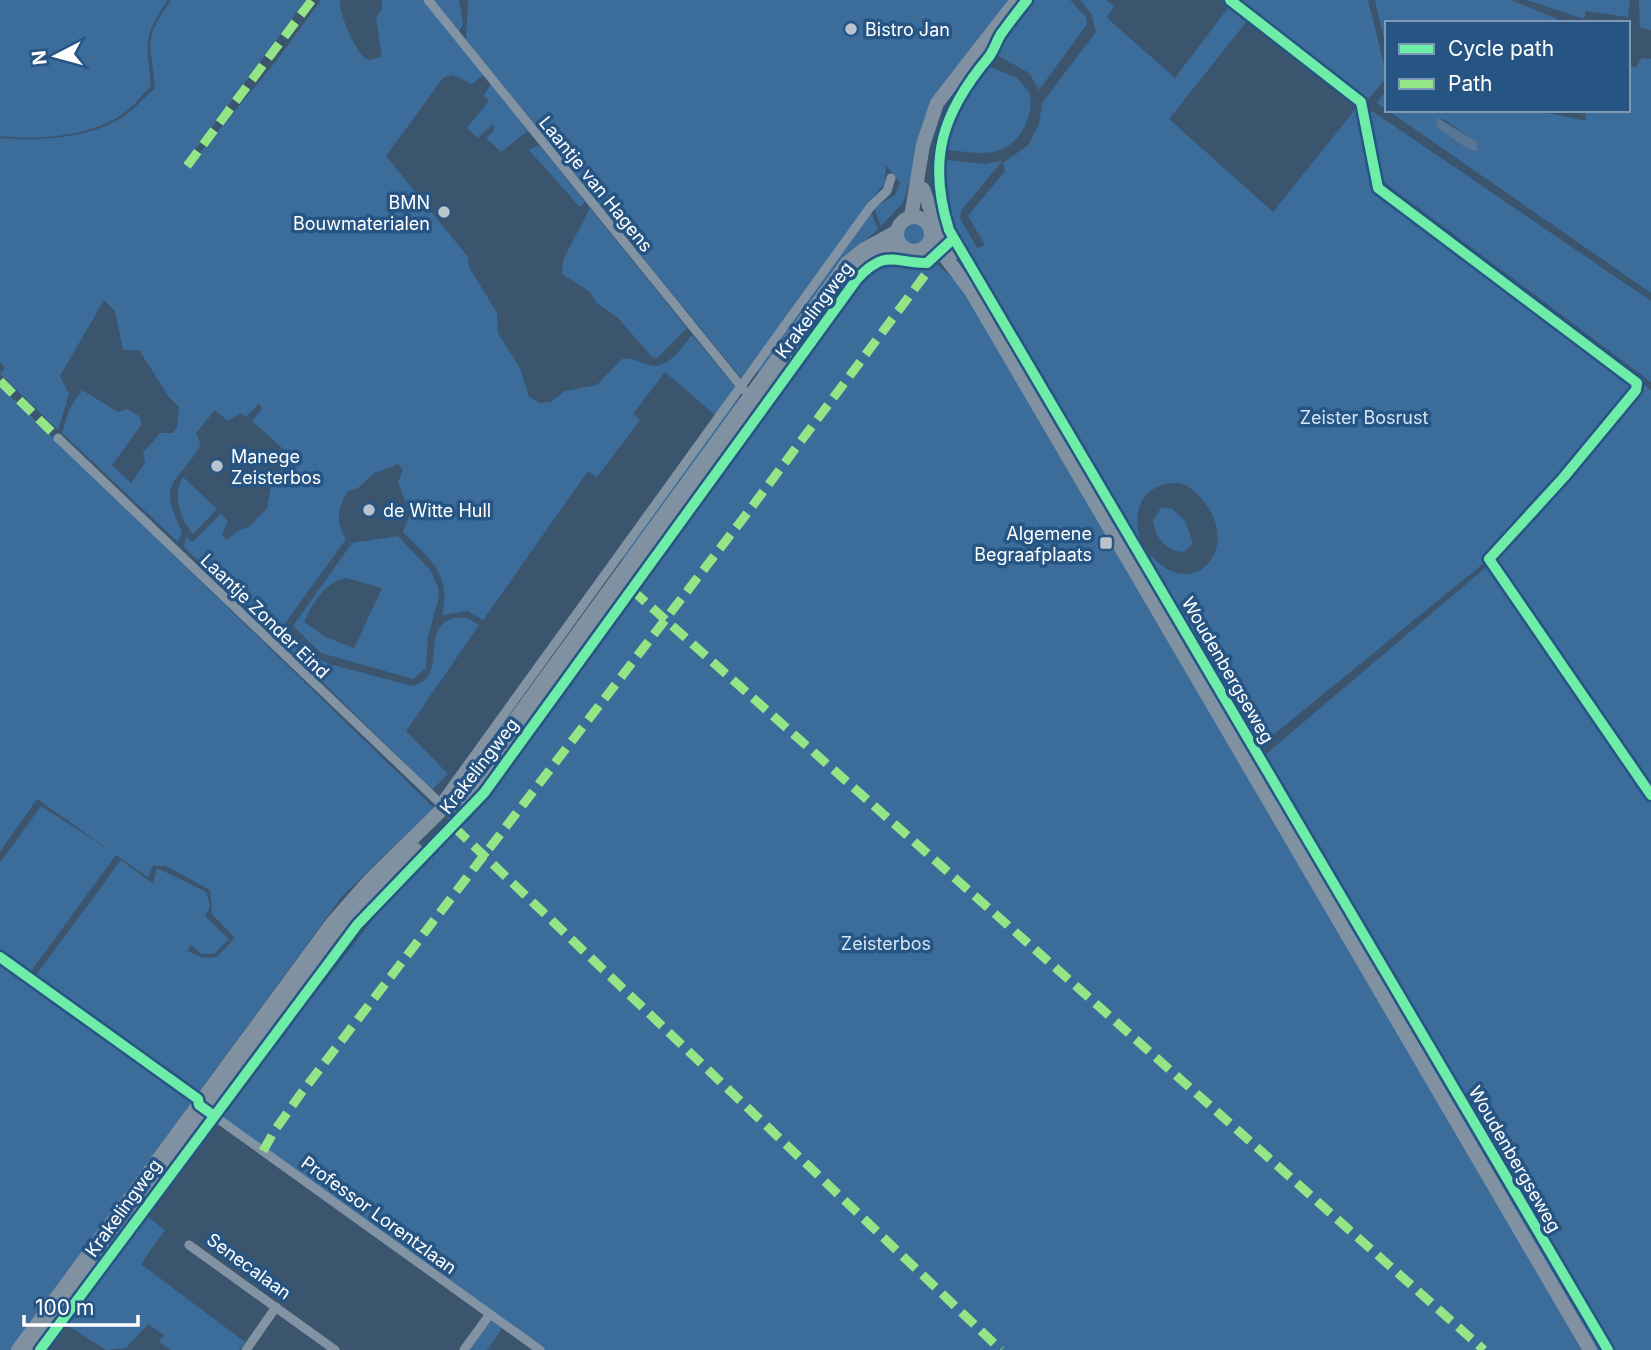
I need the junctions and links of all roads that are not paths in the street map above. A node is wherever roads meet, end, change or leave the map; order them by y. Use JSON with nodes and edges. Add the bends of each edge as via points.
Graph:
{"nodes":[{"id":1,"x":428,"y":0,"type":"edge"},
{"id":2,"x":1017,"y":0,"type":"edge"},
{"id":3,"x":1230,"y":0,"type":"edge"},
{"id":4,"x":1361,"y":102,"type":"dead end"},
{"id":5,"x":891,"y":178,"type":"dead end"},
{"id":6,"x":920,"y":190,"type":"junction"},
{"id":7,"x":916,"y":218,"type":"junction"},
{"id":8,"x":931,"y":238,"type":"junction"},
{"id":9,"x":899,"y":239,"type":"junction"},
{"id":10,"x":863,"y":250,"type":"junction"},
{"id":11,"x":921,"y":250,"type":"junction"},
{"id":12,"x":951,"y":268,"type":"junction"},
{"id":13,"x":966,"y":285,"type":"junction"},
{"id":14,"x":749,"y":394,"type":"junction"},
{"id":15,"x":58,"y":438,"type":"dead end"},
{"id":16,"x":445,"y":809,"type":"junction"},
{"id":17,"x":206,"y":1110,"type":"junction"},
{"id":18,"x":179,"y":1161,"type":"dead end"},
{"id":19,"x":189,"y":1244,"type":"dead end"},
{"id":20,"x":276,"y":1307,"type":"junction"},
{"id":21,"x":490,"y":1314,"type":"junction"},
{"id":22,"x":49,"y":1316,"type":"junction"},
{"id":23,"x":18,"y":1350,"type":"edge"},
{"id":24,"x":31,"y":1350,"type":"edge"},
{"id":25,"x":246,"y":1350,"type":"edge"},
{"id":26,"x":334,"y":1350,"type":"edge"},
{"id":27,"x":464,"y":1350,"type":"edge"},
{"id":28,"x":540,"y":1350,"type":"edge"},
{"id":29,"x":1590,"y":1350,"type":"edge"}],
"edges":[{"from":1,"to":14,"type":"street","name":"Laantje van Hagens"},
{"from":2,"to":6,"type":"main road","via":[[944,101],[932,129]]},
{"from":3,"to":4,"type":"street"},
{"from":5,"to":14,"type":"street","name":"Krakelingweg","via":[[887,191],[871,206]]},
{"from":6,"to":7,"type":"main road"},
{"from":6,"to":10,"type":"main road"},
{"from":6,"to":13,"type":"main road","via":[[943,240],[963,269]]},
{"from":7,"to":8,"type":"main road","via":[[930,227]]},
{"from":7,"to":9,"type":"main road","via":[[903,220]]},
{"from":8,"to":11,"type":"main road"},
{"from":8,"to":12,"type":"main road","name":"Woudenbergseweg"},
{"from":9,"to":10,"type":"main road","name":"Krakelingweg"},
{"from":9,"to":11,"type":"main road","via":[[906,250]]},
{"from":9,"to":14,"type":"main road","name":"Krakelingweg","via":[[850,275]]},
{"from":10,"to":14,"type":"main road","name":"Krakelingweg","via":[[847,263]]},
{"from":11,"to":12,"type":"main road","name":"Woudenbergseweg"},
{"from":12,"to":13,"type":"main road","name":"Woudenbergseweg"},
{"from":13,"to":29,"type":"main road","name":"Woudenbergseweg"},
{"from":14,"to":16,"type":"main road","name":"Krakelingweg","via":[[508,731]]},
{"from":15,"to":16,"type":"street","name":"Laantje Zonder Eind"},
{"from":16,"to":17,"type":"main road","name":"Krakelingweg","via":[[333,922]]},
{"from":17,"to":18,"type":"street","name":"Krakelingweg"},
{"from":17,"to":21,"type":"street","name":"Professor Lorentzlaan"},
{"from":17,"to":22,"type":"main road","name":"Krakelingweg"},
{"from":19,"to":20,"type":"street","name":"Senecalaan"},
{"from":20,"to":25,"type":"street"},
{"from":20,"to":26,"type":"street","name":"Senecalaan"},
{"from":21,"to":27,"type":"street"},
{"from":21,"to":28,"type":"street","name":"Professor Lorentzlaan"},
{"from":22,"to":23,"type":"main road","name":"Krakelingweg"},
{"from":22,"to":24,"type":"main road","name":"Krakelingweg"}]}
